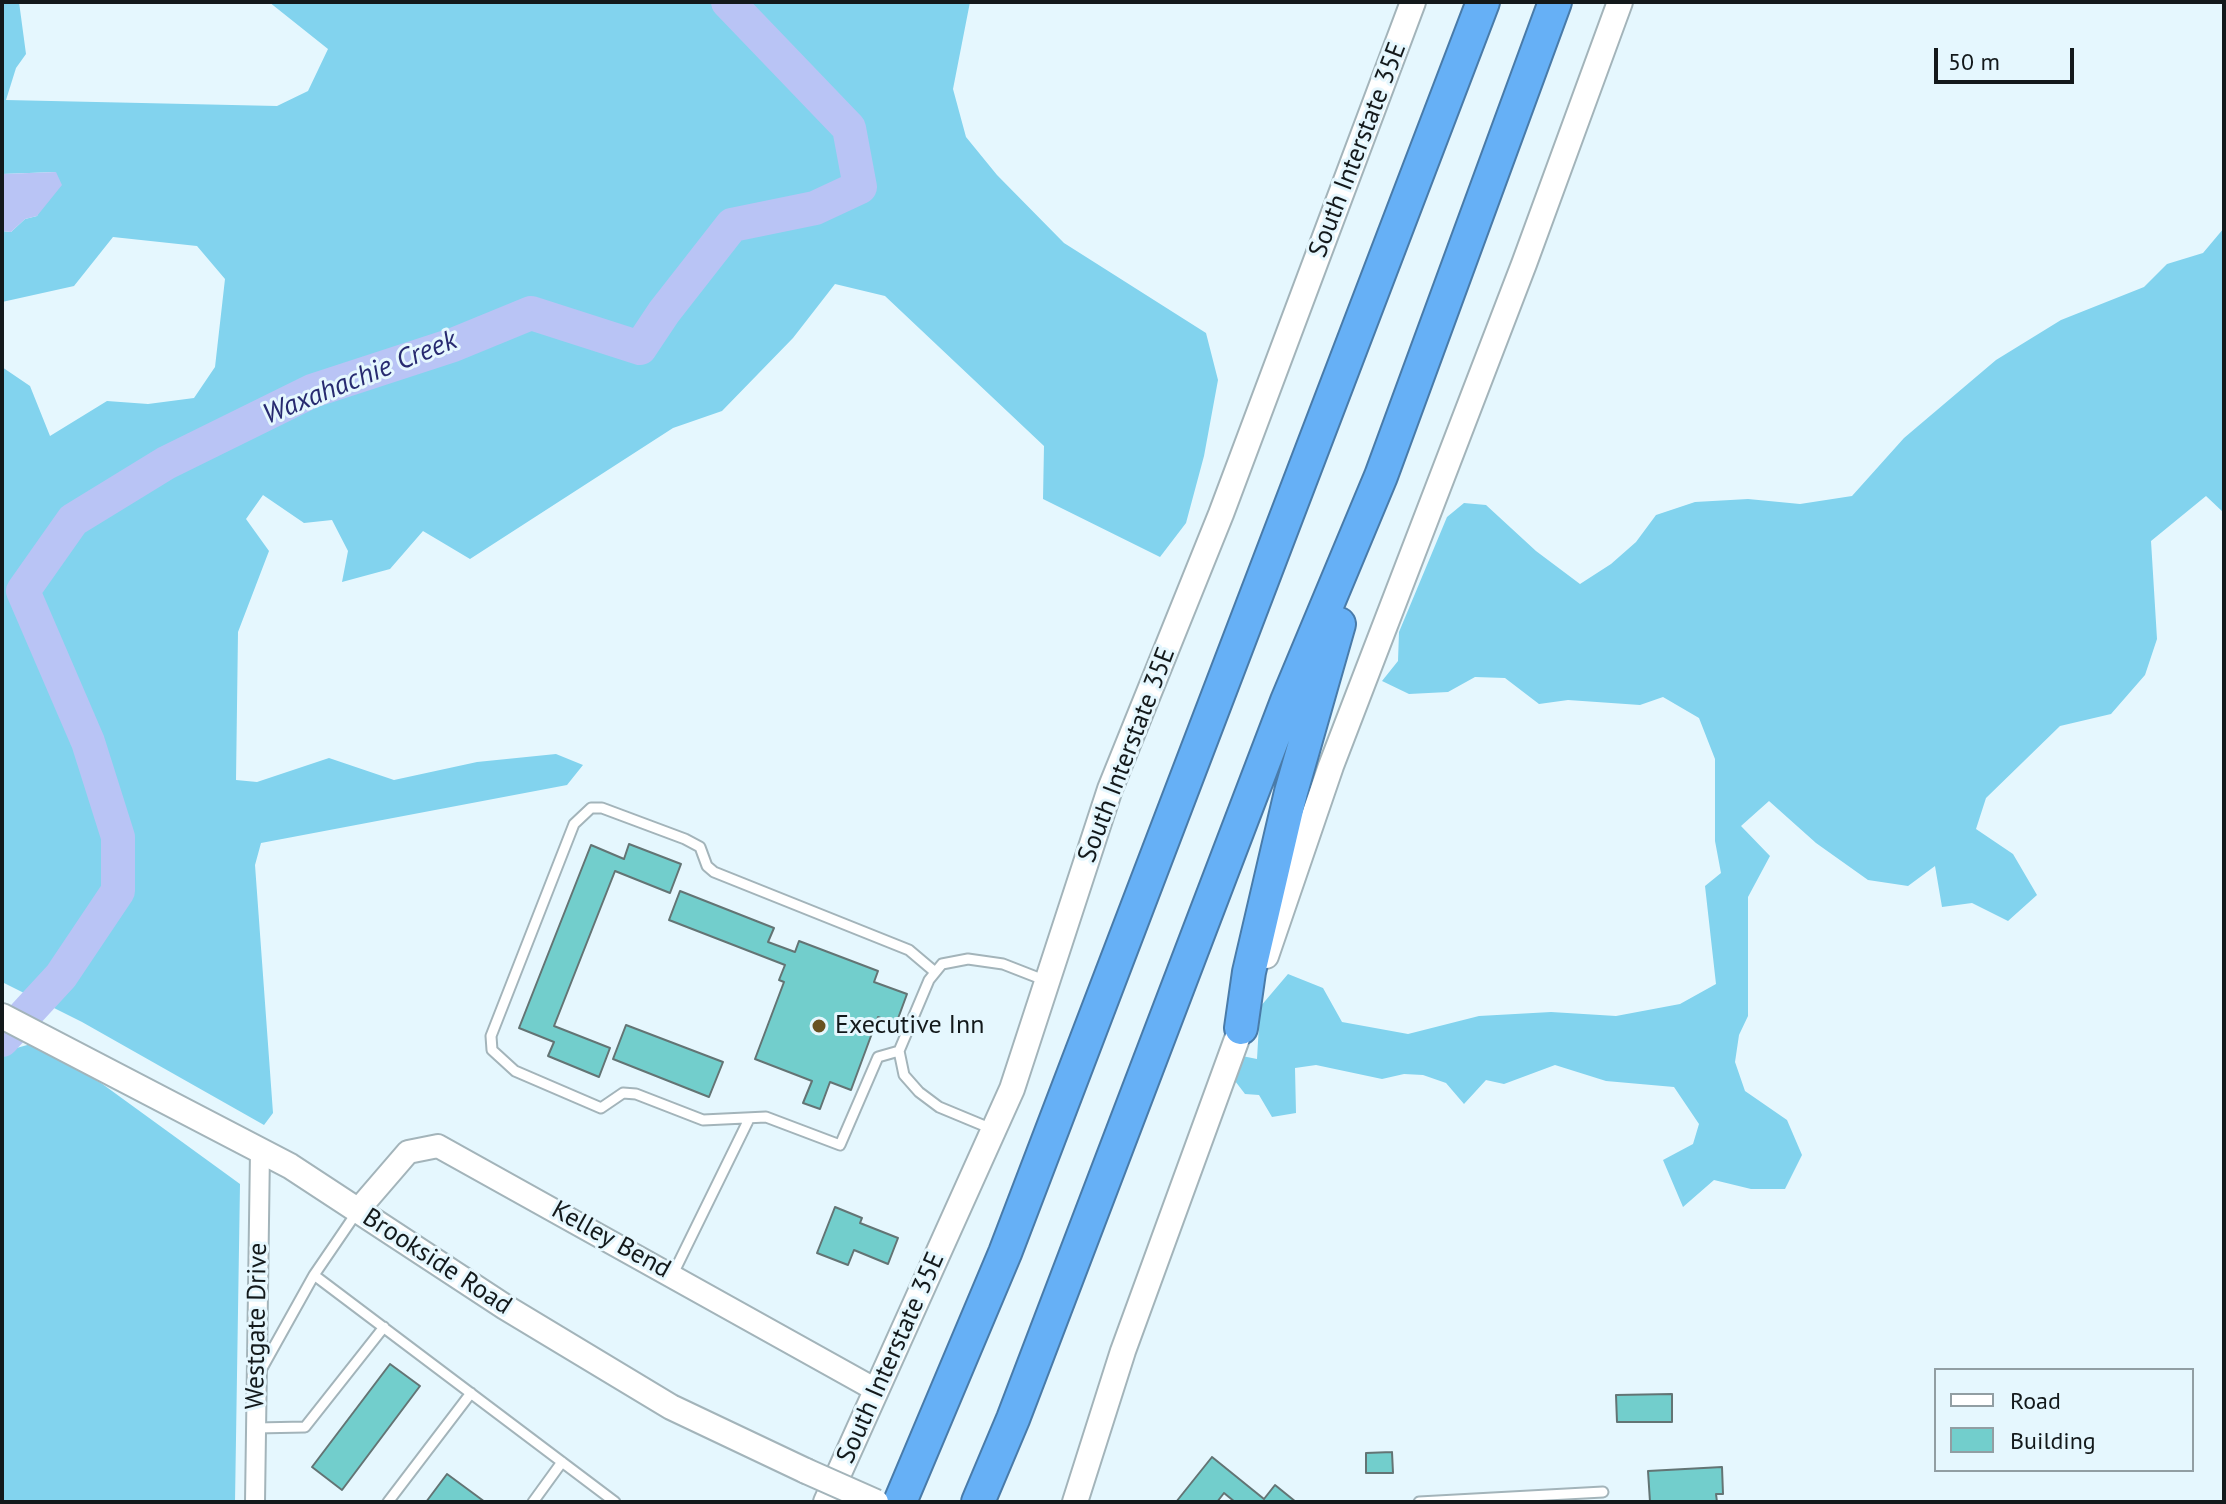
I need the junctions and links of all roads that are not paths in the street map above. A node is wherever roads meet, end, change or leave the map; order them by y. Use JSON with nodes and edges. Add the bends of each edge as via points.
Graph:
{"nodes":[{"id":1,"x":1413,"y":2,"type":"edge"},
{"id":2,"x":1483,"y":2,"type":"edge"},
{"id":3,"x":1555,"y":2,"type":"edge"},
{"id":4,"x":1620,"y":2,"type":"edge"},
{"id":5,"x":1381,"y":476,"type":"junction"},
{"id":6,"x":935,"y":972,"type":"junction"},
{"id":7,"x":1047,"y":981,"type":"junction"},
{"id":8,"x":2,"y":1016,"type":"edge"},
{"id":9,"x":1241,"y":1028,"type":"junction"},
{"id":10,"x":899,"y":1051,"type":"junction"},
{"id":11,"x":749,"y":1119,"type":"junction"},
{"id":12,"x":996,"y":1130,"type":"junction"},
{"id":13,"x":260,"y":1151,"type":"junction"},
{"id":14,"x":358,"y":1210,"type":"junction"},
{"id":15,"x":673,"y":1274,"type":"junction"},
{"id":16,"x":314,"y":1275,"type":"junction"},
{"id":17,"x":384,"y":1327,"type":"junction"},
{"id":18,"x":257,"y":1380,"type":"junction"},
{"id":19,"x":876,"y":1390,"type":"junction"},
{"id":20,"x":471,"y":1393,"type":"junction"},
{"id":21,"x":256,"y":1428,"type":"junction"},
{"id":22,"x":562,"y":1462,"type":"junction"},
{"id":23,"x":1603,"y":1492,"type":"dead end"},
{"id":24,"x":255,"y":1502,"type":"edge"},
{"id":25,"x":388,"y":1502,"type":"edge"},
{"id":26,"x":533,"y":1502,"type":"edge"},
{"id":27,"x":615,"y":1502,"type":"edge"},
{"id":28,"x":826,"y":1502,"type":"edge"},
{"id":29,"x":876,"y":1502,"type":"edge"},
{"id":30,"x":900,"y":1502,"type":"edge"},
{"id":31,"x":978,"y":1502,"type":"edge"},
{"id":32,"x":1075,"y":1502,"type":"edge"},
{"id":33,"x":1419,"y":1502,"type":"edge"}],
"edges":[{"from":1,"to":7,"type":"main road","name":"South Interstate 35E","via":[[1221,514],[1110,789]]},
{"from":2,"to":30,"type":"highway","via":[[1005,1253]]},
{"from":3,"to":5,"type":"highway"},
{"from":4,"to":9,"type":"main road","via":[[1331,766]]},
{"from":5,"to":9,"type":"highway","via":[[1291,792]]},
{"from":5,"to":31,"type":"highway","via":[[1287,701]]},
{"from":6,"to":7,"type":"lane","via":[[942,964],[968,959],[1003,964]]},
{"from":6,"to":10,"type":"lane"},
{"from":6,"to":11,"type":"lane","via":[[909,950],[714,872],[700,847],[685,839],[602,808],[582,815],[497,1018],[492,1050],[515,1071],[601,1108],[623,1093],[703,1120]]},
{"from":7,"to":12,"type":"main road","name":"South Interstate 35E"},
{"from":8,"to":13,"type":"main road","name":"Brookside Road"},
{"from":9,"to":32,"type":"main road","via":[[1123,1351]]},
{"from":10,"to":11,"type":"lane","via":[[878,1057],[840,1145],[766,1117]]},
{"from":10,"to":12,"type":"lane","via":[[904,1075],[919,1092],[939,1107]]},
{"from":11,"to":15,"type":"lane"},
{"from":12,"to":19,"type":"main road","name":"South Interstate 35E"},
{"from":13,"to":14,"type":"main road","name":"Brookside Road"},
{"from":13,"to":18,"type":"street","name":"Westgate Drive"},
{"from":14,"to":15,"type":"street","name":"Kelley Bend","via":[[408,1152],[438,1146]]},
{"from":14,"to":16,"type":"lane"},
{"from":14,"to":29,"type":"main road","name":"Brookside Road","bridge":true,"via":[[671,1407]]},
{"from":15,"to":19,"type":"street","name":"Kelley Bend"},
{"from":16,"to":17,"type":"lane"},
{"from":16,"to":18,"type":"lane"},
{"from":17,"to":20,"type":"lane"},
{"from":17,"to":21,"type":"lane","via":[[305,1427]]},
{"from":18,"to":21,"type":"street","name":"Westgate Drive"},
{"from":19,"to":28,"type":"main road","name":"South Interstate 35E"},
{"from":20,"to":22,"type":"lane"},
{"from":20,"to":25,"type":"lane"},
{"from":21,"to":24,"type":"street","name":"Westgate Drive"},
{"from":22,"to":26,"type":"lane"},
{"from":22,"to":27,"type":"lane"},
{"from":23,"to":33,"type":"lane"}]}
